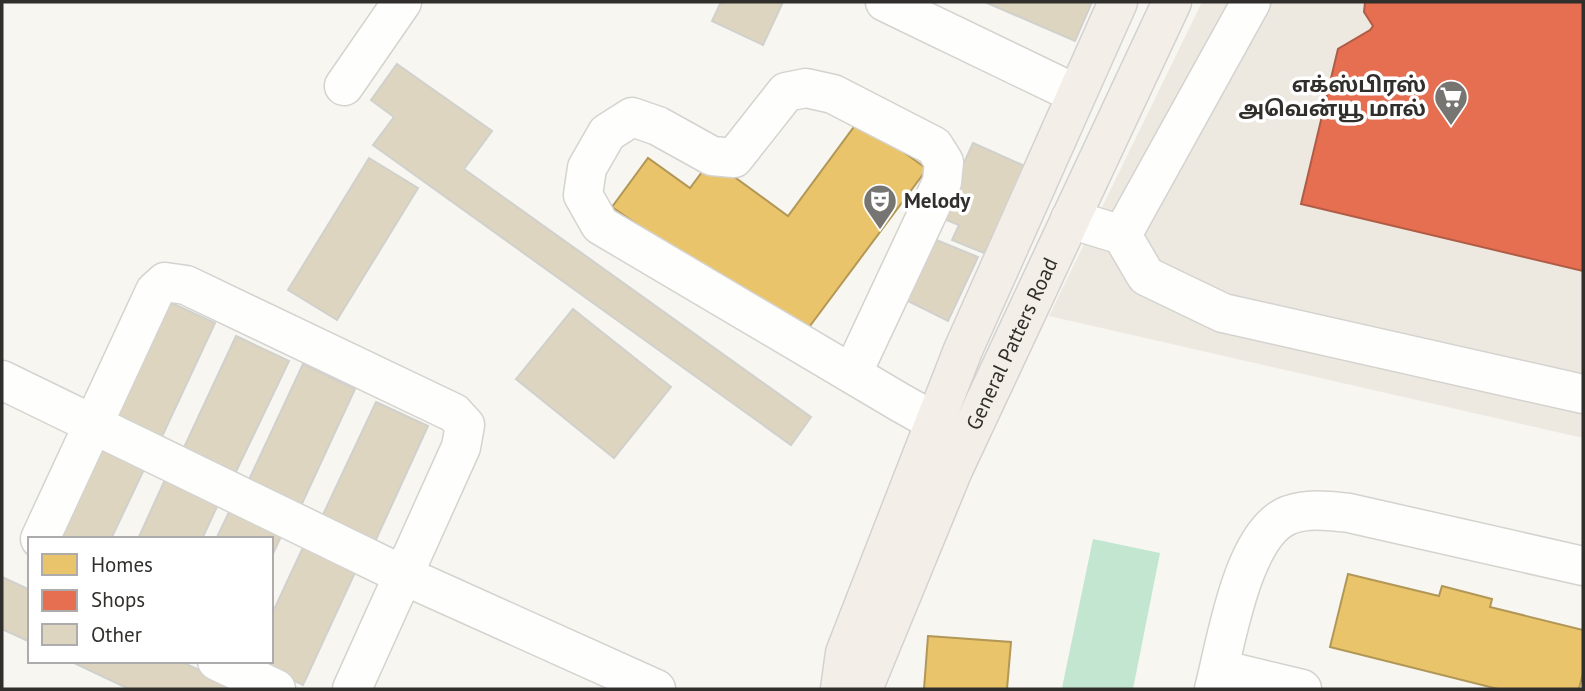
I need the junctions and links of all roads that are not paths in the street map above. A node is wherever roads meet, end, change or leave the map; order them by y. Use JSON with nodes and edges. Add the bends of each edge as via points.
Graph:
{"nodes":[{"id":1,"x":402,"y":2,"type":"edge"},
{"id":2,"x":885,"y":2,"type":"edge"},
{"id":3,"x":1118,"y":2,"type":"edge"},
{"id":4,"x":1172,"y":2,"type":"edge"},
{"id":5,"x":1251,"y":2,"type":"edge"},
{"id":6,"x":344,"y":86,"type":"dead end"},
{"id":7,"x":1076,"y":94,"type":"junction"},
{"id":8,"x":1070,"y":219,"type":"junction"},
{"id":9,"x":1122,"y":236,"type":"junction"},
{"id":10,"x":852,"y":374,"type":"junction"},
{"id":11,"x":2,"y":380,"type":"edge"},
{"id":12,"x":1583,"y":394,"type":"edge"},
{"id":13,"x":935,"y":422,"type":"junction"},
{"id":14,"x":92,"y":424,"type":"junction"},
{"id":15,"x":41,"y":537,"type":"edge"},
{"id":16,"x":1583,"y":566,"type":"edge"},
{"id":17,"x":405,"y":576,"type":"junction"},
{"id":18,"x":221,"y":663,"type":"edge"},
{"id":19,"x":1217,"y":679,"type":"edge"},
{"id":20,"x":276,"y":689,"type":"edge"},
{"id":21,"x":352,"y":689,"type":"edge"},
{"id":22,"x":656,"y":689,"type":"edge"},
{"id":23,"x":840,"y":689,"type":"edge"},
{"id":24,"x":863,"y":689,"type":"edge"},
{"id":25,"x":1302,"y":689,"type":"edge"}],
"edges":[{"from":1,"to":6,"type":"street"},
{"from":2,"to":7,"type":"street"},
{"from":3,"to":7,"type":"main road","name":"General Patters Road"},
{"from":4,"to":8,"type":"main road","name":"General Patters Road"},
{"from":5,"to":9,"type":"street"},
{"from":7,"to":13,"type":"main road","name":"General Patters Road"},
{"from":8,"to":9,"type":"street"},
{"from":8,"to":24,"type":"main road","name":"General Patters Road","via":[[953,470]]},
{"from":9,"to":12,"type":"street","via":[[1146,276],[1223,313]]},
{"from":10,"to":10,"type":"street","via":[[600,225],[583,195],[587,168],[607,133],[632,117],[712,156],[734,158],[786,92],[806,88],[833,94],[934,146],[944,162],[942,182]]},
{"from":10,"to":13,"type":"street"},
{"from":11,"to":14,"type":"street"},
{"from":13,"to":23,"type":"main road","name":"General Patters Road","via":[[845,653]]},
{"from":14,"to":15,"type":"street"},
{"from":14,"to":17,"type":"street"},
{"from":14,"to":17,"type":"street","via":[[155,291],[166,282],[186,285],[454,412],[465,425],[461,447]]},
{"from":16,"to":19,"type":"street","via":[[1349,513],[1314,509],[1287,515],[1269,530],[1250,557]]},
{"from":17,"to":21,"type":"street"},
{"from":17,"to":22,"type":"street"},
{"from":18,"to":20,"type":"street"},
{"from":19,"to":25,"type":"street"}]}
